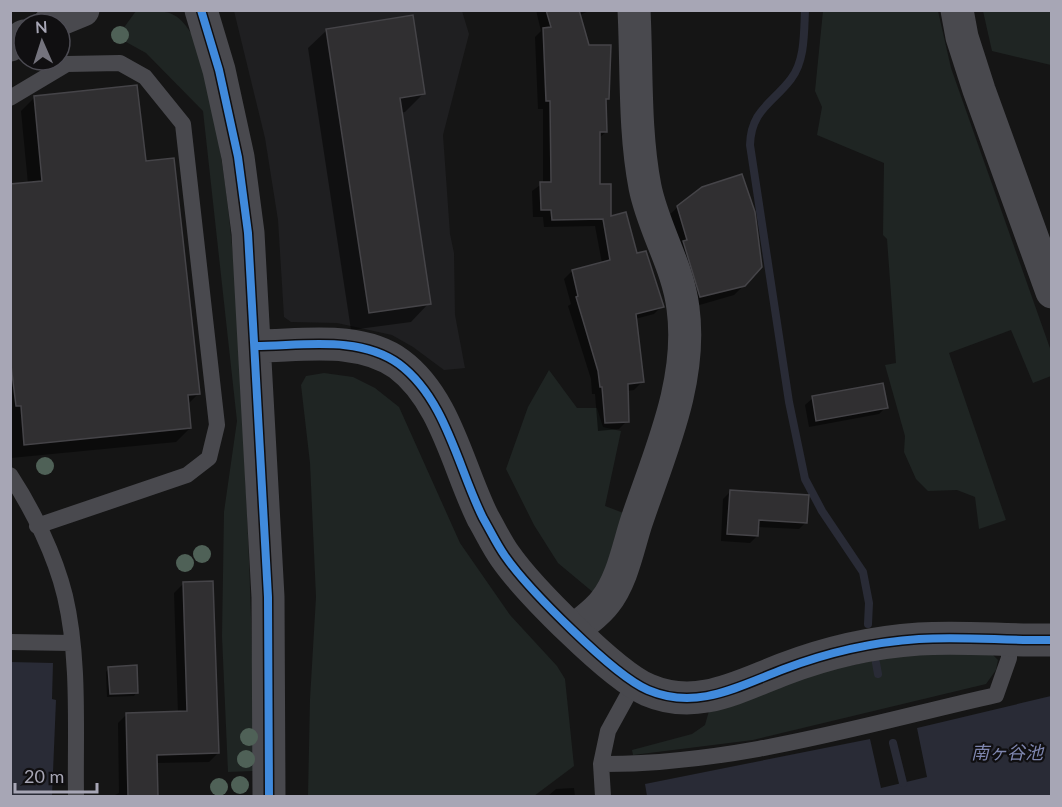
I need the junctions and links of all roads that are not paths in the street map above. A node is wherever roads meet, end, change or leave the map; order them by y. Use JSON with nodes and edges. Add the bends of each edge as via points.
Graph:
{"nodes":[{"id":1,"x":201,"y":10,"type":"edge"},
{"id":2,"x":634,"y":10,"type":"edge"},
{"id":3,"x":957,"y":10,"type":"edge"},
{"id":4,"x":10,"y":98,"type":"edge"},
{"id":5,"x":1052,"y":292,"type":"edge"},
{"id":6,"x":255,"y":346,"type":"junction"},
{"id":7,"x":10,"y":475,"type":"edge"},
{"id":8,"x":37,"y":526,"type":"junction"},
{"id":9,"x":574,"y":630,"type":"junction"},
{"id":10,"x":1009,"y":640,"type":"junction"},
{"id":11,"x":1052,"y":640,"type":"edge"},
{"id":12,"x":10,"y":642,"type":"edge"},
{"id":13,"x":72,"y":643,"type":"junction"},
{"id":14,"x":635,"y":682,"type":"junction"},
{"id":15,"x":601,"y":764,"type":"junction"},
{"id":16,"x":76,"y":796,"type":"edge"},
{"id":17,"x":269,"y":796,"type":"edge"},
{"id":18,"x":603,"y":796,"type":"edge"}],
"edges":[{"from":1,"to":6,"type":"street","via":[[238,157],[248,233]]},
{"from":2,"to":9,"type":"street","via":[[645,186],[683,306],[685,347],[670,421],[619,573],[604,603]]},
{"from":3,"to":5,"type":"street","via":[[962,37]]},
{"from":4,"to":8,"type":"lane","via":[[67,63],[120,63],[145,77],[183,124],[218,425],[209,459],[188,475]]},
{"from":6,"to":9,"type":"street","via":[[336,344],[370,350],[398,364],[427,391],[483,518],[505,556]]},
{"from":6,"to":17,"type":"street","via":[[268,597]]},
{"from":7,"to":8,"type":"lane"},
{"from":8,"to":13,"type":"lane","via":[[65,594]]},
{"from":9,"to":14,"type":"street"},
{"from":10,"to":11,"type":"street"},
{"from":10,"to":14,"type":"street","via":[[919,639],[876,645],[786,669],[719,696],[695,699],[647,690]]},
{"from":10,"to":15,"type":"lane","via":[[1009,658],[996,694],[746,751]]},
{"from":12,"to":13,"type":"lane"},
{"from":13,"to":16,"type":"lane"},
{"from":14,"to":15,"type":"lane","via":[[608,731]]},
{"from":15,"to":18,"type":"lane"}]}
